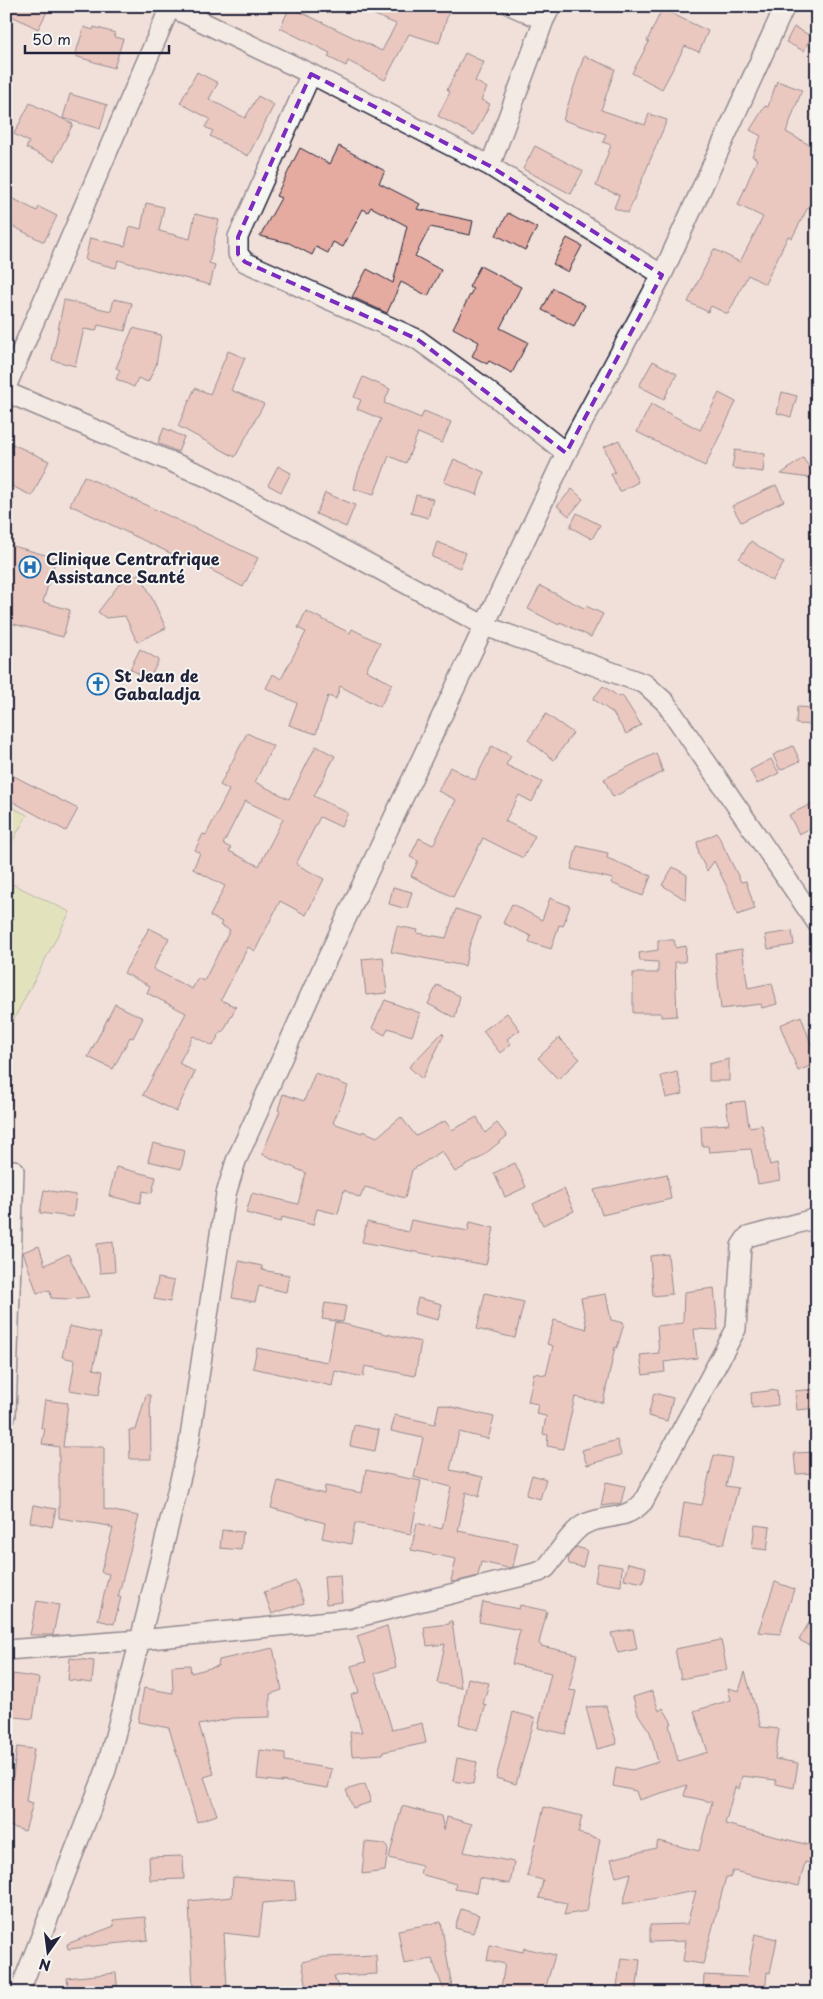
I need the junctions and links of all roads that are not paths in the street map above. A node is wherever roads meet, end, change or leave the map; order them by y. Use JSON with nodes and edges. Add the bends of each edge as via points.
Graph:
{"nodes":[{"id":1,"x":512,"y":6,"type":"edge"},
{"id":2,"x":785,"y":6,"type":"edge"},
{"id":3,"x":170,"y":7,"type":"edge"},
{"id":4,"x":547,"y":13,"type":"edge"},
{"id":5,"x":311,"y":74,"type":"junction"},
{"id":6,"x":490,"y":166,"type":"junction"},
{"id":7,"x":662,"y":275,"type":"junction"},
{"id":8,"x":6,"y":387,"type":"edge"},
{"id":9,"x":6,"y":392,"type":"edge"},
{"id":10,"x":566,"y":452,"type":"junction"},
{"id":11,"x":485,"y":626,"type":"junction"},
{"id":12,"x":817,"y":922,"type":"edge"},
{"id":13,"x":14,"y":1170,"type":"dead end"},
{"id":14,"x":817,"y":1218,"type":"edge"},
{"id":15,"x":6,"y":1415,"type":"edge"},
{"id":16,"x":140,"y":1640,"type":"junction"},
{"id":17,"x":6,"y":1650,"type":"edge"},
{"id":18,"x":19,"y":1993,"type":"edge"}],
"edges":[{"from":1,"to":4,"type":"street"},
{"from":2,"to":7,"type":"street"},
{"from":3,"to":5,"type":"street"},
{"from":3,"to":8,"type":"street"},
{"from":4,"to":6,"type":"street"},
{"from":5,"to":6,"type":"street"},
{"from":5,"to":10,"type":"street","via":[[238,237],[238,254],[245,262],[417,339],[478,382]]},
{"from":6,"to":7,"type":"street"},
{"from":7,"to":10,"type":"street"},
{"from":9,"to":11,"type":"street","via":[[207,477]]},
{"from":10,"to":11,"type":"street"},
{"from":11,"to":12,"type":"street","via":[[645,684],[655,691]]},
{"from":11,"to":16,"type":"street","via":[[317,980],[230,1175],[189,1444]]},
{"from":13,"to":15,"type":"street"},
{"from":14,"to":16,"type":"street","via":[[744,1240],[736,1329],[643,1502],[633,1512],[579,1527],[546,1568],[350,1619]]},
{"from":16,"to":17,"type":"street"},
{"from":16,"to":18,"type":"street","via":[[106,1770]]}]}
